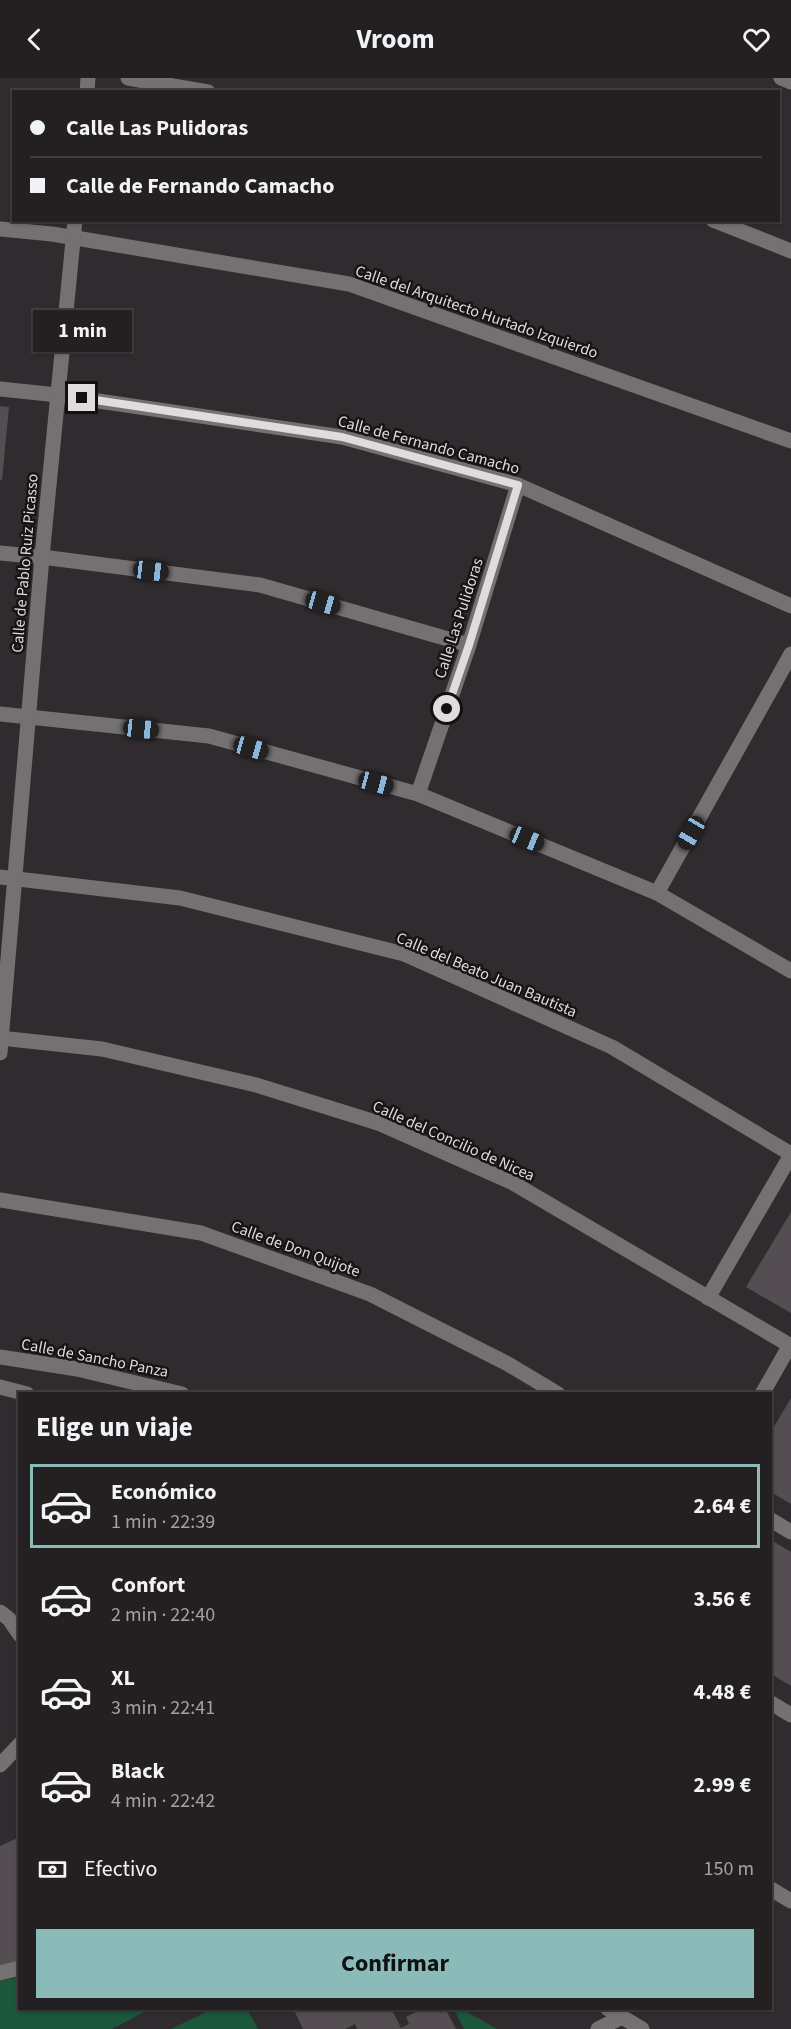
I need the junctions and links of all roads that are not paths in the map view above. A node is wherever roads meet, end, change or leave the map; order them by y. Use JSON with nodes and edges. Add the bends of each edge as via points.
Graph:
{"nodes":[{"id":1,"x":128,"y":78,"type":"edge"},
{"id":2,"x":782,"y":78,"type":"edge"},
{"id":3,"x":791,"y":82,"type":"edge"},
{"id":4,"x":197,"y":90,"type":"edge"},
{"id":5,"x":75,"y":222,"type":"edge"},
{"id":6,"x":718,"y":222,"type":"edge"},
{"id":7,"x":0,"y":229,"type":"edge"},
{"id":8,"x":73,"y":238,"type":"junction"},
{"id":9,"x":791,"y":251,"type":"edge"},
{"id":10,"x":0,"y":389,"type":"edge"},
{"id":11,"x":58,"y":394,"type":"junction"},
{"id":12,"x":791,"y":441,"type":"edge"},
{"id":13,"x":518,"y":485,"type":"junction"},
{"id":14,"x":0,"y":554,"type":"edge"},
{"id":15,"x":42,"y":557,"type":"junction"},
{"id":16,"x":791,"y":606,"type":"edge"},
{"id":17,"x":469,"y":645,"type":"junction"},
{"id":18,"x":791,"y":654,"type":"edge"},
{"id":19,"x":0,"y":714,"type":"edge"},
{"id":20,"x":29,"y":716,"type":"junction"},
{"id":21,"x":418,"y":794,"type":"junction"},
{"id":22,"x":0,"y":877,"type":"edge"},
{"id":23,"x":16,"y":878,"type":"junction"},
{"id":24,"x":657,"y":893,"type":"junction"},
{"id":25,"x":791,"y":971,"type":"edge"},
{"id":26,"x":0,"y":1043,"type":"edge"},
{"id":27,"x":791,"y":1154,"type":"edge"},
{"id":28,"x":0,"y":1200,"type":"edge"},
{"id":29,"x":708,"y":1298,"type":"junction"},
{"id":30,"x":790,"y":1345,"type":"edge"},
{"id":31,"x":0,"y":1357,"type":"edge"},
{"id":32,"x":0,"y":1387,"type":"edge"},
{"id":33,"x":19,"y":1392,"type":"edge"},
{"id":34,"x":174,"y":1392,"type":"edge"},
{"id":35,"x":555,"y":1392,"type":"edge"},
{"id":36,"x":763,"y":1392,"type":"edge"},
{"id":37,"x":772,"y":1521,"type":"edge"},
{"id":38,"x":791,"y":1532,"type":"edge"},
{"id":39,"x":0,"y":1612,"type":"edge"},
{"id":40,"x":18,"y":1632,"type":"edge"},
{"id":41,"x":772,"y":1704,"type":"edge"},
{"id":42,"x":791,"y":1715,"type":"edge"},
{"id":43,"x":18,"y":1746,"type":"edge"},
{"id":44,"x":0,"y":1766,"type":"edge"},
{"id":45,"x":772,"y":1890,"type":"edge"},
{"id":46,"x":791,"y":1901,"type":"edge"},
{"id":47,"x":18,"y":1968,"type":"edge"},
{"id":48,"x":0,"y":1973,"type":"edge"},
{"id":49,"x":610,"y":2010,"type":"edge"},
{"id":50,"x":622,"y":2017,"type":"junction"},
{"id":51,"x":598,"y":2029,"type":"edge"},
{"id":52,"x":642,"y":2029,"type":"edge"}],
"edges":[{"from":1,"to":4,"type":"street"},
{"from":2,"to":3,"type":"street"},
{"from":5,"to":8,"type":"street","name":"Calle de Pablo Ruiz Picasso"},
{"from":6,"to":9,"type":"street"},
{"from":7,"to":8,"type":"street","name":"Calle del Arquitecto Hurtado Izquierdo"},
{"from":8,"to":11,"type":"street","name":"Calle de Pablo Ruiz Picasso"},
{"from":8,"to":12,"type":"street","name":"Calle del Arquitecto Hurtado Izquierdo","via":[[350,284]]},
{"from":10,"to":11,"type":"street","name":"Calle de Fernando Camacho"},
{"from":11,"to":13,"type":"street","name":"Calle de Fernando Camacho","via":[[342,437]]},
{"from":11,"to":15,"type":"street","name":"Calle de Pablo Ruiz Picasso"},
{"from":13,"to":16,"type":"street","name":"Calle de Fernando Camacho"},
{"from":13,"to":17,"type":"street","name":"Calle Las Pulidoras"},
{"from":14,"to":15,"type":"street"},
{"from":15,"to":17,"type":"street","via":[[260,585]]},
{"from":15,"to":20,"type":"street","name":"Calle de Pablo Ruiz Picasso"},
{"from":17,"to":21,"type":"street","name":"Calle Las Pulidoras"},
{"from":18,"to":24,"type":"street"},
{"from":19,"to":20,"type":"street"},
{"from":20,"to":21,"type":"street","via":[[209,736]]},
{"from":20,"to":23,"type":"street","name":"Calle de Pablo Ruiz Picasso"},
{"from":21,"to":24,"type":"street"},
{"from":22,"to":23,"type":"street","name":"Calle del Beato Juan Bautista"},
{"from":23,"to":26,"type":"street","name":"Calle de Pablo Ruiz Picasso"},
{"from":23,"to":27,"type":"street","name":"Calle del Beato Juan Bautista","via":[[180,898],[404,954],[612,1047]]},
{"from":24,"to":25,"type":"street"},
{"from":26,"to":29,"type":"street","name":"Calle del Concilio de Nicea","via":[[102,1049],[256,1085],[378,1123],[513,1183]]},
{"from":27,"to":29,"type":"street"},
{"from":28,"to":35,"type":"street","name":"Calle de Don Quijote","via":[[201,1233],[370,1294]]},
{"from":29,"to":30,"type":"street","name":"Calle del Concilio de Nicea"},
{"from":30,"to":36,"type":"street"},
{"from":31,"to":34,"type":"street","name":"Calle de Sancho Panza","via":[[77,1369]]},
{"from":32,"to":33,"type":"street"},
{"from":37,"to":38,"type":"street"},
{"from":39,"to":40,"type":"street"},
{"from":41,"to":42,"type":"street"},
{"from":43,"to":44,"type":"street"},
{"from":45,"to":46,"type":"street"},
{"from":47,"to":48,"type":"street"},
{"from":49,"to":50,"type":"street"},
{"from":50,"to":51,"type":"street"},
{"from":50,"to":52,"type":"street"}]}
